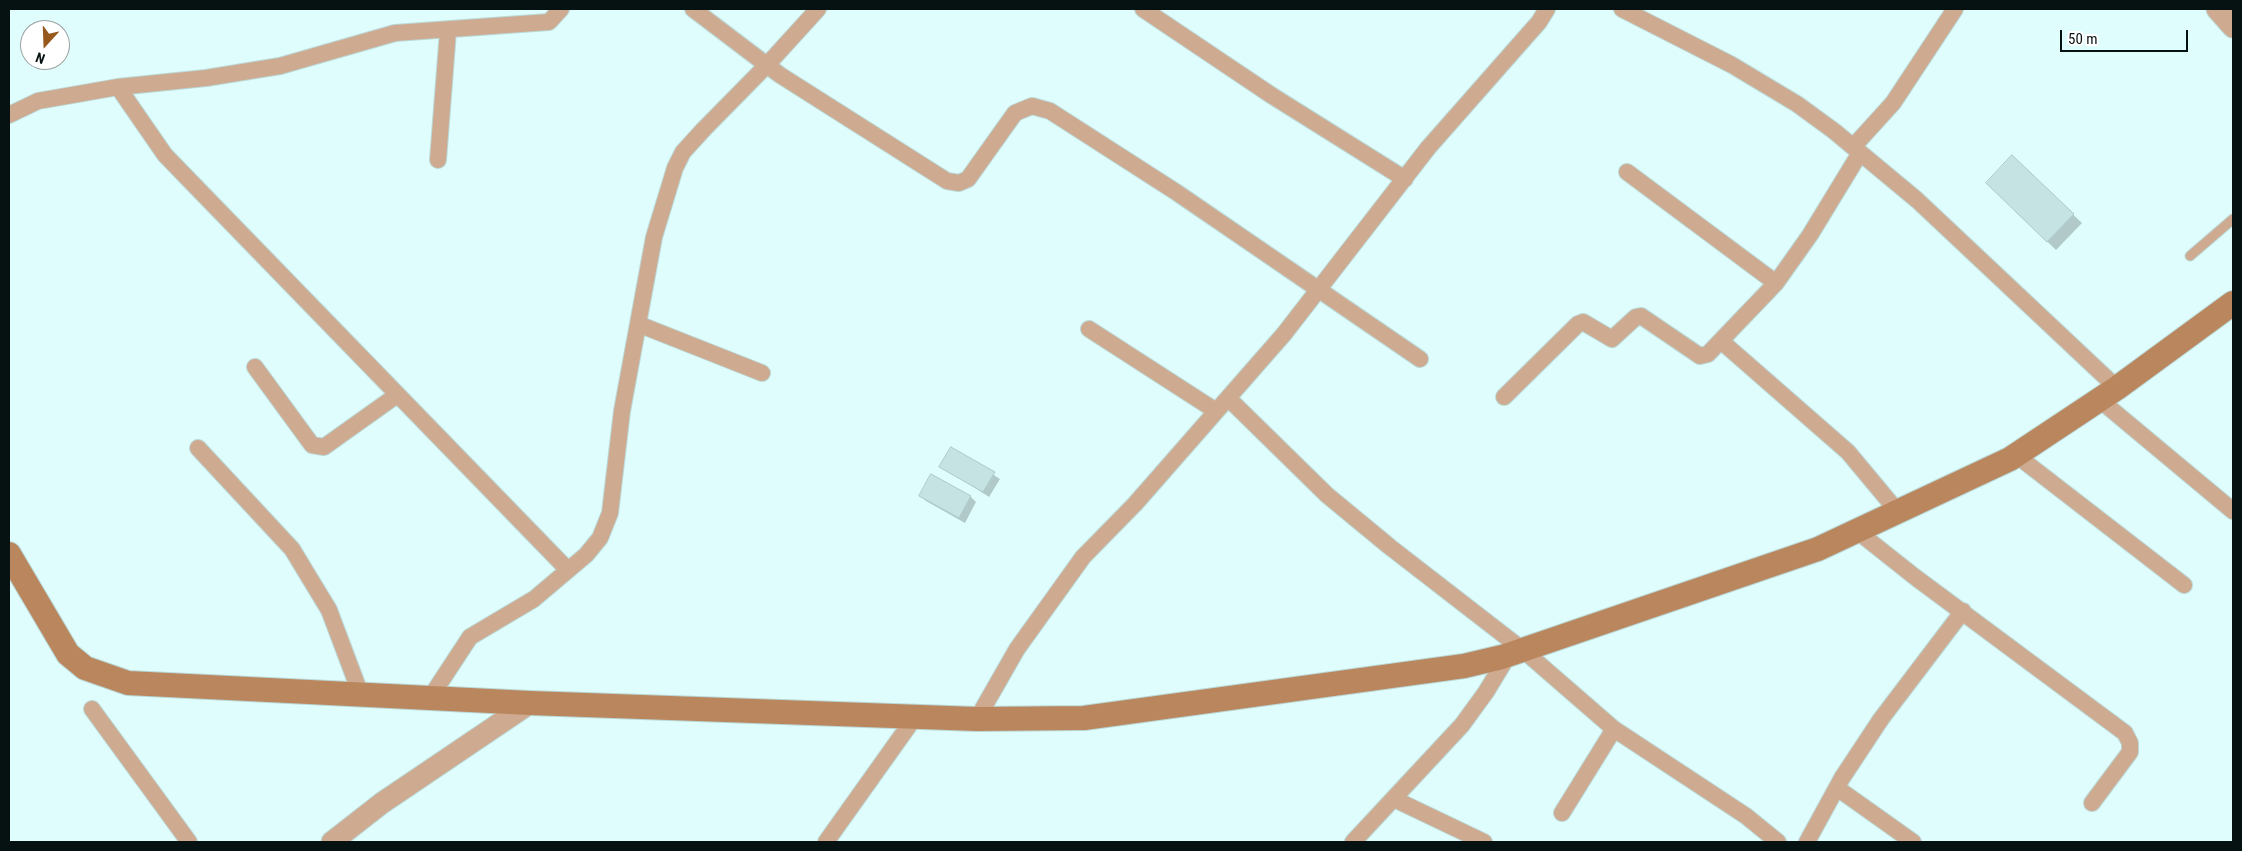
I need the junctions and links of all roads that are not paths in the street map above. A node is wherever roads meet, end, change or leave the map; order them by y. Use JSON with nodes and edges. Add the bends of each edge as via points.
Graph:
{"nodes":[{"id":1,"x":561,"y":9,"type":"edge"},
{"id":2,"x":693,"y":9,"type":"edge"},
{"id":3,"x":818,"y":9,"type":"edge"},
{"id":4,"x":1143,"y":9,"type":"edge"},
{"id":5,"x":1547,"y":9,"type":"edge"},
{"id":6,"x":1622,"y":9,"type":"edge"},
{"id":7,"x":1955,"y":9,"type":"edge"},
{"id":8,"x":2217,"y":9,"type":"edge"},
{"id":9,"x":2233,"y":27,"type":"edge"},
{"id":10,"x":448,"y":31,"type":"junction"},
{"id":11,"x":767,"y":65,"type":"junction"},
{"id":12,"x":118,"y":87,"type":"junction"},
{"id":13,"x":9,"y":115,"type":"edge"},
{"id":14,"x":1857,"y":150,"type":"junction"},
{"id":15,"x":438,"y":160,"type":"dead end"},
{"id":16,"x":1627,"y":172,"type":"dead end"},
{"id":17,"x":1404,"y":179,"type":"junction"},
{"id":18,"x":2233,"y":219,"type":"edge"},
{"id":19,"x":2190,"y":256,"type":"dead end"},
{"id":20,"x":1776,"y":283,"type":"junction"},
{"id":21,"x":1318,"y":290,"type":"junction"},
{"id":22,"x":2233,"y":303,"type":"edge"},
{"id":23,"x":638,"y":324,"type":"junction"},
{"id":24,"x":1089,"y":329,"type":"dead end"},
{"id":25,"x":1721,"y":340,"type":"junction"},
{"id":26,"x":1420,"y":358,"type":"dead end"},
{"id":27,"x":255,"y":367,"type":"dead end"},
{"id":28,"x":762,"y":373,"type":"dead end"},
{"id":29,"x":2109,"y":394,"type":"junction"},
{"id":30,"x":397,"y":395,"type":"junction"},
{"id":31,"x":1504,"y":397,"type":"dead end"},
{"id":32,"x":1228,"y":398,"type":"junction"},
{"id":33,"x":1216,"y":411,"type":"junction"},
{"id":34,"x":198,"y":448,"type":"dead end"},
{"id":35,"x":2016,"y":455,"type":"junction"},
{"id":36,"x":2233,"y":511,"type":"edge"},
{"id":37,"x":1898,"y":512,"type":"junction"},
{"id":38,"x":1857,"y":531,"type":"junction"},
{"id":39,"x":9,"y":554,"type":"edge"},
{"id":40,"x":568,"y":570,"type":"junction"},
{"id":41,"x":2184,"y":585,"type":"dead end"},
{"id":42,"x":1963,"y":611,"type":"junction"},
{"id":43,"x":1516,"y":652,"type":"junction"},
{"id":44,"x":361,"y":695,"type":"junction"},
{"id":45,"x":430,"y":698,"type":"junction"},
{"id":46,"x":530,"y":703,"type":"junction"},
{"id":47,"x":92,"y":709,"type":"dead end"},
{"id":48,"x":915,"y":717,"type":"junction"},
{"id":49,"x":977,"y":719,"type":"junction"},
{"id":50,"x":1614,"y":729,"type":"junction"},
{"id":51,"x":1837,"y":788,"type":"junction"},
{"id":52,"x":1394,"y":799,"type":"junction"},
{"id":53,"x":2092,"y":804,"type":"dead end"},
{"id":54,"x":1562,"y":812,"type":"dead end"},
{"id":55,"x":189,"y":842,"type":"edge"},
{"id":56,"x":332,"y":842,"type":"edge"},
{"id":57,"x":826,"y":842,"type":"edge"},
{"id":58,"x":1353,"y":842,"type":"edge"},
{"id":59,"x":1484,"y":842,"type":"edge"},
{"id":60,"x":1778,"y":842,"type":"edge"},
{"id":61,"x":1806,"y":842,"type":"edge"},
{"id":62,"x":1913,"y":842,"type":"edge"}],
"edges":[{"from":1,"to":10,"type":"street","via":[[549,22]]},
{"from":2,"to":11,"type":"street"},
{"from":3,"to":11,"type":"street"},
{"from":4,"to":17,"type":"street"},
{"from":5,"to":17,"type":"street"},
{"from":6,"to":14,"type":"street","via":[[1768,86]]},
{"from":7,"to":14,"type":"street","via":[[1893,103]]},
{"from":8,"to":9,"type":"street"},
{"from":10,"to":12,"type":"street","via":[[395,33],[280,66]]},
{"from":10,"to":15,"type":"street"},
{"from":11,"to":21,"type":"street","via":[[947,181],[959,183],[968,179],[1015,113],[1032,106],[1050,111],[1176,192]]},
{"from":11,"to":23,"type":"street","via":[[683,152],[675,168],[654,237]]},
{"from":12,"to":13,"type":"street","via":[[38,101]]},
{"from":12,"to":30,"type":"street","via":[[166,155]]},
{"from":14,"to":20,"type":"street","via":[[1810,235]]},
{"from":14,"to":29,"type":"street","via":[[1918,200]]},
{"from":16,"to":20,"type":"street"},
{"from":17,"to":21,"type":"street"},
{"from":18,"to":19,"type":"lane"},
{"from":20,"to":25,"type":"street"},
{"from":21,"to":26,"type":"street"},
{"from":21,"to":32,"type":"street"},
{"from":22,"to":29,"type":"main road"},
{"from":23,"to":28,"type":"street"},
{"from":23,"to":40,"type":"street","via":[[622,411],[610,513],[600,538]]},
{"from":24,"to":33,"type":"street"},
{"from":25,"to":31,"type":"street","via":[[1708,354],[1700,356],[1641,316],[1612,339],[1583,322]]},
{"from":25,"to":37,"type":"street","via":[[1848,452]]},
{"from":27,"to":30,"type":"street","via":[[317,448],[324,447]]},
{"from":29,"to":35,"type":"main road"},
{"from":29,"to":36,"type":"street"},
{"from":30,"to":40,"type":"street"},
{"from":32,"to":33,"type":"street"},
{"from":32,"to":43,"type":"street","via":[[1327,495]]},
{"from":33,"to":49,"type":"street","via":[[1135,504],[1083,557],[1017,649]]},
{"from":34,"to":44,"type":"street","via":[[292,548],[329,610]]},
{"from":35,"to":37,"type":"main road"},
{"from":35,"to":41,"type":"street"},
{"from":37,"to":38,"type":"main road"},
{"from":38,"to":42,"type":"street"},
{"from":38,"to":43,"type":"main road","via":[[1818,549]]},
{"from":39,"to":44,"type":"main road","via":[[68,654],[85,668],[128,683]]},
{"from":40,"to":45,"type":"street","via":[[534,599],[470,637]]},
{"from":42,"to":51,"type":"street","via":[[1881,719]]},
{"from":42,"to":53,"type":"street","via":[[2125,734],[2130,752]]},
{"from":43,"to":49,"type":"main road","via":[[1464,666],[1084,718]]},
{"from":43,"to":50,"type":"street"},
{"from":43,"to":52,"type":"street","via":[[1462,725]]},
{"from":44,"to":45,"type":"main road"},
{"from":45,"to":46,"type":"main road"},
{"from":46,"to":48,"type":"main road"},
{"from":46,"to":56,"type":"street","via":[[382,803]]},
{"from":47,"to":55,"type":"street"},
{"from":48,"to":49,"type":"main road"},
{"from":48,"to":57,"type":"street"},
{"from":50,"to":54,"type":"street"},
{"from":50,"to":60,"type":"street","via":[[1746,816]]},
{"from":51,"to":61,"type":"street"},
{"from":51,"to":62,"type":"street"},
{"from":52,"to":58,"type":"street"},
{"from":52,"to":59,"type":"street"}]}
